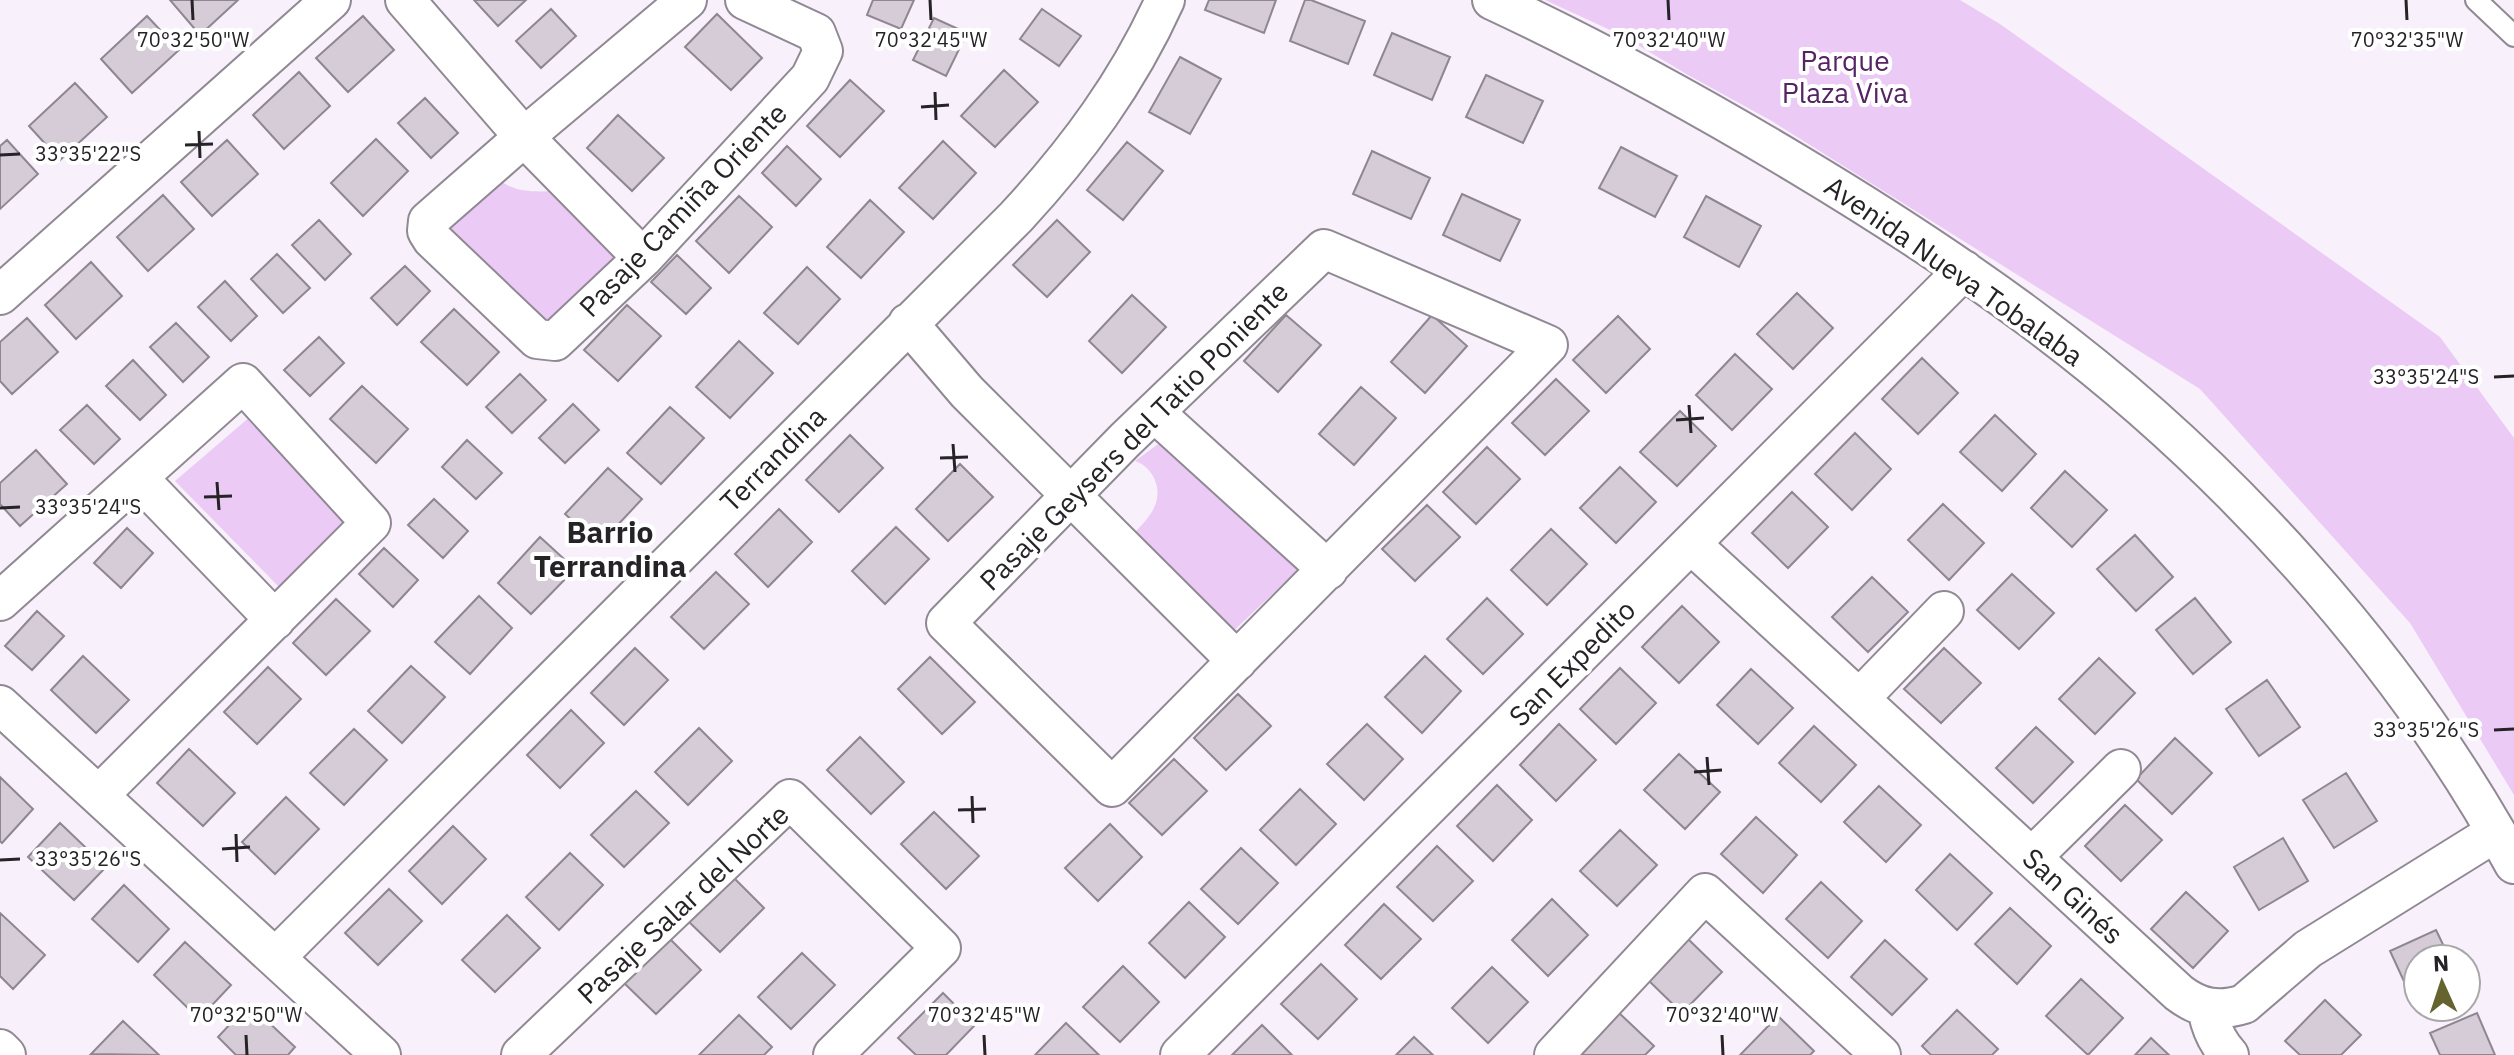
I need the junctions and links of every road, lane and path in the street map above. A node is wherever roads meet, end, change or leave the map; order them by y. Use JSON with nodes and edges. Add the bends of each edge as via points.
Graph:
{"nodes":[{"id":1,"x":331,"y":0,"type":"edge"},
{"id":2,"x":405,"y":0,"type":"edge"},
{"id":3,"x":687,"y":0,"type":"edge"},
{"id":4,"x":745,"y":0,"type":"edge"},
{"id":5,"x":1165,"y":0,"type":"edge"},
{"id":6,"x":1492,"y":0,"type":"edge"},
{"id":7,"x":2476,"y":0,"type":"edge"},
{"id":8,"x":2514,"y":36,"type":"edge"},
{"id":9,"x":524,"y":137,"type":"junction"},
{"id":10,"x":643,"y":258,"type":"junction"},
{"id":11,"x":1964,"y":270,"type":"junction"},
{"id":12,"x":0,"y":295,"type":"edge"},
{"id":13,"x":908,"y":323,"type":"junction"},
{"id":14,"x":1154,"y":412,"type":"junction"},
{"id":15,"x":138,"y":478,"type":"junction"},
{"id":16,"x":1070,"y":497,"type":"junction"},
{"id":17,"x":1691,"y":544,"type":"junction"},
{"id":18,"x":1328,"y":570,"type":"junction"},
{"id":19,"x":0,"y":601,"type":"edge"},
{"id":20,"x":1944,"y":611,"type":"dead end"},
{"id":21,"x":275,"y":620,"type":"junction"},
{"id":22,"x":1237,"y":661,"type":"junction"},
{"id":23,"x":1860,"y":698,"type":"junction"},
{"id":24,"x":0,"y":705,"type":"edge"},
{"id":25,"x":2121,"y":769,"type":"dead end"},
{"id":26,"x":99,"y":795,"type":"junction"},
{"id":27,"x":2505,"y":848,"type":"edge"},
{"id":28,"x":2032,"y":857,"type":"junction"},
{"id":29,"x":276,"y":957,"type":"junction"},
{"id":30,"x":2207,"y":1008,"type":"junction"},
{"id":31,"x":369,"y":1043,"type":"edge"},
{"id":32,"x":0,"y":1049,"type":"edge"},
{"id":33,"x":6,"y":1055,"type":"edge"},
{"id":34,"x":521,"y":1055,"type":"edge"},
{"id":35,"x":833,"y":1055,"type":"edge"},
{"id":36,"x":1180,"y":1055,"type":"edge"},
{"id":37,"x":1554,"y":1055,"type":"edge"},
{"id":38,"x":1881,"y":1055,"type":"edge"},
{"id":39,"x":2229,"y":1055,"type":"edge"}],
"edges":[{"from":1,"to":12,"type":"street"},
{"from":2,"to":9,"type":"street"},
{"from":3,"to":9,"type":"street"},
{"from":4,"to":10,"type":"street","name":"Pasaje Camiña Oriente","via":[[816,33],[823,51],[810,78]]},
{"from":5,"to":13,"type":"street","name":"Terrandina","via":[[1133,66],[1070,156]]},
{"from":6,"to":11,"type":"street","name":"Avenida Nueva Tobalaba","via":[[1734,126]]},
{"from":7,"to":8,"type":"lane"},
{"from":9,"to":10,"type":"street"},
{"from":9,"to":10,"type":"street","name":"Pasaje Camiña Oriente","via":[[428,221],[432,239],[537,339],[555,341]]},
{"from":11,"to":17,"type":"street","name":"San Expedito"},
{"from":11,"to":27,"type":"street","name":"Avenida Nueva Tobalaba","via":[[2101,373],[2248,510],[2399,687]]},
{"from":13,"to":16,"type":"street"},
{"from":13,"to":29,"type":"street","name":"Terrandina"},
{"from":14,"to":16,"type":"street","name":"Pasaje Geysers del Tatio Poniente"},
{"from":14,"to":18,"type":"street"},
{"from":14,"to":18,"type":"street","name":"Pasaje Geysers del Tatio Poniente","via":[[1324,249],[1548,345]]},
{"from":15,"to":19,"type":"street"},
{"from":15,"to":21,"type":"street"},
{"from":15,"to":21,"type":"street","via":[[243,383],[371,523]]},
{"from":16,"to":22,"type":"street"},
{"from":16,"to":22,"type":"street","name":"Pasaje Geysers del Tatio Poniente","via":[[946,623],[1112,787]]},
{"from":17,"to":23,"type":"street","name":"San Ginés"},
{"from":17,"to":36,"type":"street","name":"San Expedito"},
{"from":18,"to":22,"type":"street"},
{"from":20,"to":23,"type":"street"},
{"from":21,"to":26,"type":"street"},
{"from":23,"to":28,"type":"street","name":"San Ginés"},
{"from":24,"to":26,"type":"street"},
{"from":25,"to":28,"type":"street"},
{"from":26,"to":29,"type":"street"},
{"from":27,"to":30,"type":"street","via":[[2308,949],[2244,1004]]},
{"from":28,"to":30,"type":"street","name":"San Ginés","via":[[2179,993]]},
{"from":29,"to":31,"type":"street"},
{"from":30,"to":39,"type":"street","via":[[2209,1024]]},
{"from":32,"to":33,"type":"street"},
{"from":34,"to":35,"type":"street","name":"Pasaje Salar del Norte","via":[[790,799],[941,948]]},
{"from":37,"to":38,"type":"street","via":[[1705,893]]}]}
